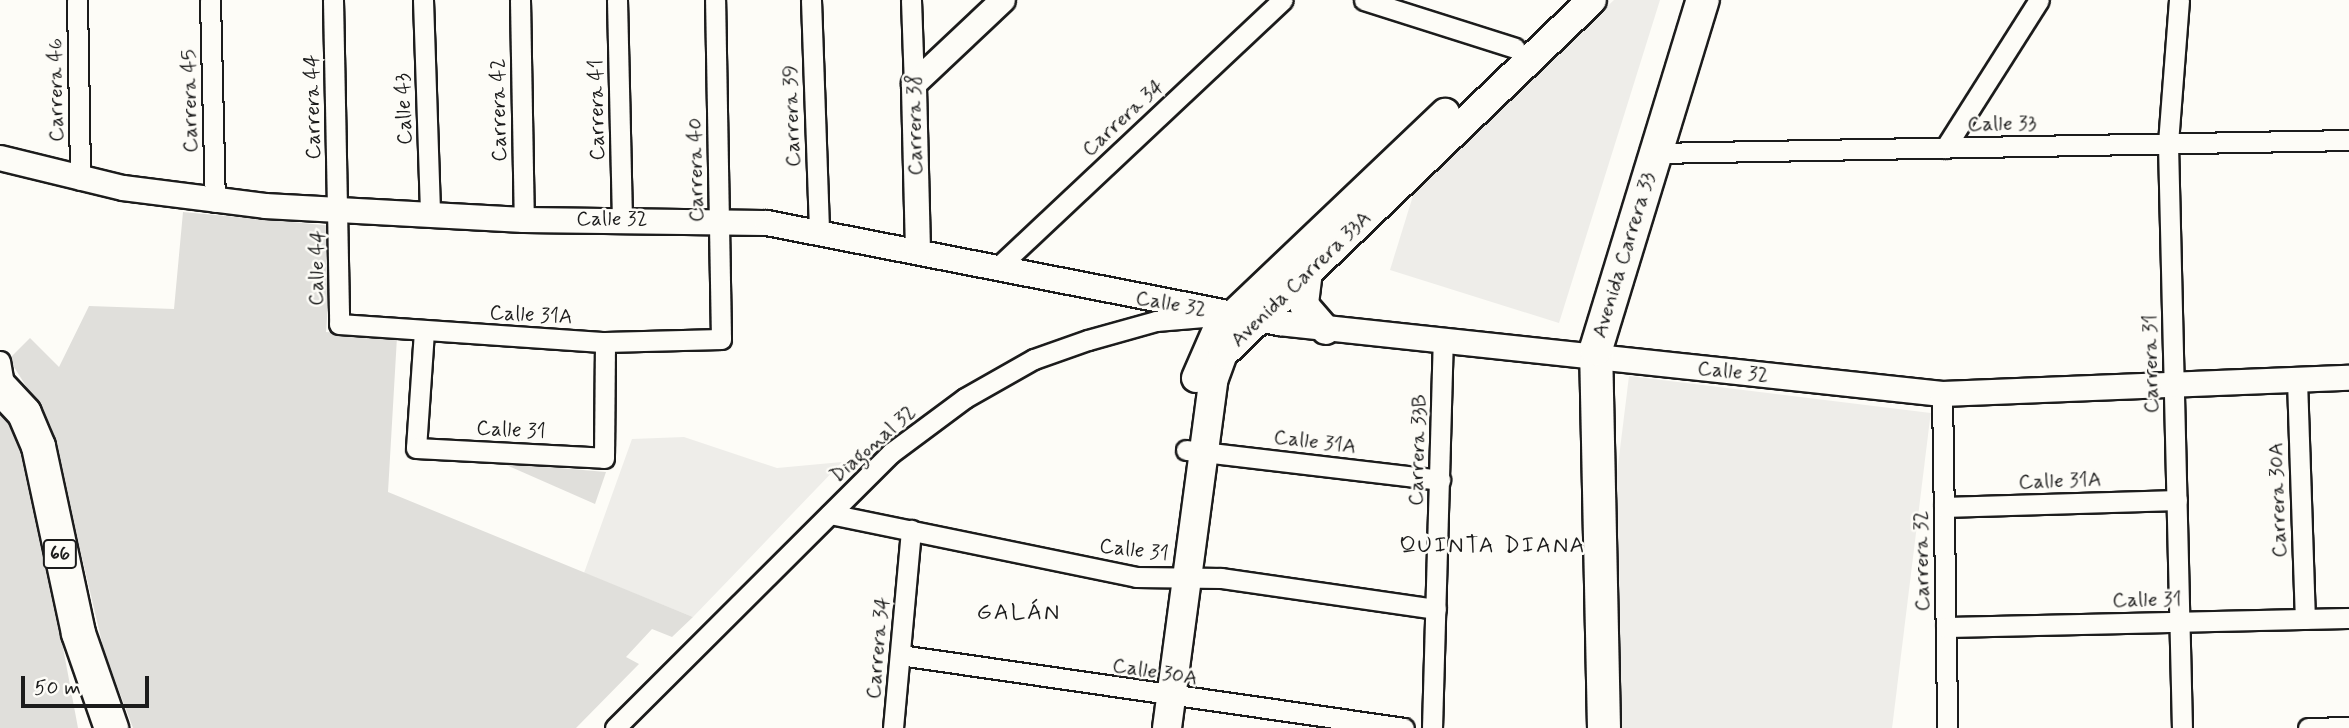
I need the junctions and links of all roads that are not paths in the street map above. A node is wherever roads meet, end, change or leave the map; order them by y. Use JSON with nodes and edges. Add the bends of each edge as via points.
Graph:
{"nodes":[{"id":1,"x":77,"y":0,"type":"edge"},
{"id":2,"x":210,"y":0,"type":"edge"},
{"id":3,"x":333,"y":0,"type":"edge"},
{"id":4,"x":423,"y":0,"type":"edge"},
{"id":5,"x":520,"y":0,"type":"edge"},
{"id":6,"x":617,"y":0,"type":"edge"},
{"id":7,"x":715,"y":0,"type":"edge"},
{"id":8,"x":811,"y":0,"type":"edge"},
{"id":9,"x":911,"y":0,"type":"edge"},
{"id":10,"x":1003,"y":0,"type":"edge"},
{"id":11,"x":1282,"y":0,"type":"edge"},
{"id":12,"x":1364,"y":0,"type":"edge"},
{"id":13,"x":1566,"y":0,"type":"edge"},
{"id":14,"x":1592,"y":0,"type":"edge"},
{"id":15,"x":1682,"y":0,"type":"edge"},
{"id":16,"x":1703,"y":0,"type":"edge"},
{"id":17,"x":2039,"y":0,"type":"edge"},
{"id":18,"x":2179,"y":0,"type":"edge"},
{"id":19,"x":1517,"y":59,"type":"junction"},
{"id":20,"x":914,"y":84,"type":"junction"},
{"id":21,"x":2349,"y":140,"type":"edge"},
{"id":22,"x":2168,"y":144,"type":"junction"},
{"id":23,"x":1945,"y":148,"type":"junction"},
{"id":24,"x":1655,"y":153,"type":"junction"},
{"id":25,"x":0,"y":158,"type":"edge"},
{"id":26,"x":80,"y":180,"type":"junction"},
{"id":27,"x":215,"y":202,"type":"junction"},
{"id":28,"x":340,"y":212,"type":"junction"},
{"id":29,"x":430,"y":216,"type":"junction"},
{"id":30,"x":622,"y":219,"type":"junction"},
{"id":31,"x":720,"y":219,"type":"junction"},
{"id":32,"x":524,"y":220,"type":"junction"},
{"id":33,"x":819,"y":230,"type":"junction"},
{"id":34,"x":918,"y":251,"type":"junction"},
{"id":35,"x":996,"y":269,"type":"junction"},
{"id":36,"x":1308,"y":271,"type":"junction"},
{"id":37,"x":1243,"y":317,"type":"junction"},
{"id":38,"x":339,"y":324,"type":"joint"},
{"id":39,"x":1326,"y":330,"type":"junction"},
{"id":40,"x":424,"y":331,"type":"junction"},
{"id":41,"x":722,"y":339,"type":"joint"},
{"id":42,"x":605,"y":342,"type":"junction"},
{"id":43,"x":1443,"y":342,"type":"junction"},
{"id":44,"x":1586,"y":357,"type":"junction"},
{"id":45,"x":2,"y":379,"type":"edge"},
{"id":46,"x":2349,"y":379,"type":"edge"},
{"id":47,"x":2297,"y":380,"type":"junction"},
{"id":48,"x":2174,"y":385,"type":"junction"},
{"id":49,"x":1942,"y":394,"type":"junction"},
{"id":50,"x":1195,"y":451,"type":"junction"},
{"id":51,"x":1440,"y":480,"type":"junction"},
{"id":52,"x":2177,"y":500,"type":"junction"},
{"id":53,"x":1944,"y":507,"type":"junction"},
{"id":54,"x":830,"y":514,"type":"junction"},
{"id":55,"x":911,"y":530,"type":"junction"},
{"id":56,"x":1178,"y":578,"type":"junction"},
{"id":57,"x":1436,"y":609,"type":"junction"},
{"id":58,"x":2349,"y":618,"type":"edge"},
{"id":59,"x":2305,"y":619,"type":"junction"},
{"id":60,"x":2180,"y":622,"type":"junction"},
{"id":61,"x":1946,"y":628,"type":"junction"},
{"id":62,"x":900,"y":655,"type":"junction"},
{"id":63,"x":1162,"y":696,"type":"junction"},
{"id":64,"x":2349,"y":727,"type":"edge"},
{"id":65,"x":111,"y":728,"type":"edge"},
{"id":66,"x":615,"y":728,"type":"edge"},
{"id":67,"x":893,"y":728,"type":"edge"},
{"id":68,"x":1148,"y":728,"type":"edge"},
{"id":69,"x":1167,"y":728,"type":"edge"},
{"id":70,"x":1404,"y":728,"type":"edge"},
{"id":71,"x":1432,"y":728,"type":"edge"},
{"id":72,"x":1582,"y":728,"type":"edge"},
{"id":73,"x":1604,"y":728,"type":"edge"},
{"id":74,"x":1947,"y":728,"type":"edge"},
{"id":75,"x":2182,"y":728,"type":"edge"},
{"id":76,"x":2308,"y":728,"type":"edge"}],
"edges":[{"from":1,"to":26,"type":"street","name":"Carrera 46"},
{"from":2,"to":27,"type":"street","name":"Carrera 45"},
{"from":3,"to":28,"type":"street","name":"Carrera 44"},
{"from":4,"to":29,"type":"street","name":"Calle 43"},
{"from":5,"to":32,"type":"street","name":"Carrera 42"},
{"from":6,"to":30,"type":"street","name":"Carrera 41"},
{"from":7,"to":31,"type":"street","name":"Carrera 40"},
{"from":8,"to":33,"type":"street","name":"Carrera 39"},
{"from":9,"to":20,"type":"street","name":"Carrera 38"},
{"from":10,"to":20,"type":"street"},
{"from":11,"to":35,"type":"street","name":"Carrera 34"},
{"from":12,"to":19,"type":"street"},
{"from":13,"to":19,"type":"main road","name":"Avenida Carrera 33A"},
{"from":14,"to":19,"type":"main road","name":"Avenida Carrera 33A"},
{"from":15,"to":44,"type":"main road","name":"Avenida Carrera 33","via":[[1580,323]]},
{"from":16,"to":24,"type":"main road","name":"Avenida Carrera 33"},
{"from":17,"to":23,"type":"street"},
{"from":18,"to":22,"type":"street","name":"Carrera 31"},
{"from":19,"to":36,"type":"main road","name":"Avenida Carrera 33A"},
{"from":19,"to":37,"type":"main road","name":"Avenida Carrera 33A"},
{"from":20,"to":34,"type":"street","name":"Carrera 38"},
{"from":21,"to":22,"type":"street","name":"Calle 33"},
{"from":22,"to":23,"type":"street","name":"Calle 33"},
{"from":22,"to":48,"type":"street","name":"Carrera 31"},
{"from":23,"to":24,"type":"street","name":"Calle 33"},
{"from":24,"to":44,"type":"main road","name":"Avenida Carrera 33"},
{"from":25,"to":26,"type":"street","name":"Calle 32"},
{"from":26,"to":27,"type":"street","name":"Calle 32"},
{"from":27,"to":28,"type":"street","name":"Calle 32"},
{"from":28,"to":29,"type":"street","name":"Calle 32"},
{"from":28,"to":38,"type":"street","name":"Calle 44"},
{"from":29,"to":32,"type":"street","name":"Calle 32"},
{"from":30,"to":31,"type":"street","name":"Calle 32"},
{"from":30,"to":32,"type":"street","name":"Calle 32"},
{"from":31,"to":33,"type":"street","name":"Calle 32"},
{"from":31,"to":41,"type":"street","name":"Carrera 40"},
{"from":33,"to":34,"type":"street","name":"Calle 32"},
{"from":34,"to":35,"type":"street","name":"Calle 32"},
{"from":35,"to":37,"type":"street","name":"Calle 32"},
{"from":36,"to":37,"type":"main road","name":"Avenida Carrera 33A"},
{"from":36,"to":39,"type":"main road","via":[[1304,305]]},
{"from":37,"to":39,"type":"street","name":"Calle 32"},
{"from":37,"to":50,"type":"main road","name":"Avenida Carrera 33A","via":[[1199,362]]},
{"from":37,"to":54,"type":"street","name":"Diagonal 32","via":[[1137,326],[1034,359],[919,432]]},
{"from":38,"to":40,"type":"street","name":"Calle 31A"},
{"from":39,"to":43,"type":"street","name":"Calle 32"},
{"from":40,"to":42,"type":"street","name":"Calle 31A"},
{"from":40,"to":42,"type":"street","name":"Calle 31","via":[[416,448],[604,458]]},
{"from":41,"to":42,"type":"street","name":"Calle 31A"},
{"from":43,"to":44,"type":"street","name":"Calle 32"},
{"from":43,"to":51,"type":"street","name":"Carrera 33B"},
{"from":44,"to":49,"type":"street","name":"Calle 32"},
{"from":44,"to":72,"type":"main road","name":"Avenida Carrera 33"},
{"from":44,"to":73,"type":"main road","name":"Avenida Carrera 33"},
{"from":45,"to":65,"type":"highway","number":"66","via":[[38,446],[78,633]]},
{"from":46,"to":47,"type":"street","name":"Calle 32"},
{"from":47,"to":48,"type":"street","name":"Calle 32"},
{"from":47,"to":59,"type":"street","name":"Carrera 30A"},
{"from":48,"to":49,"type":"street","name":"Calle 32"},
{"from":48,"to":52,"type":"street","name":"Carrera 31"},
{"from":49,"to":53,"type":"street","name":"Carrera 32"},
{"from":50,"to":51,"type":"street","name":"Calle 31A"},
{"from":50,"to":56,"type":"main road","name":"Avenida Carrera 33A"},
{"from":51,"to":57,"type":"street","name":"Carrera 33B"},
{"from":52,"to":53,"type":"street","name":"Calle 31A"},
{"from":52,"to":60,"type":"street","name":"Carrera 31"},
{"from":53,"to":61,"type":"street","name":"Carrera 32"},
{"from":54,"to":55,"type":"street","name":"Calle 31"},
{"from":54,"to":66,"type":"street","name":"Diagonal 32"},
{"from":55,"to":56,"type":"street","name":"Calle 31","via":[[1136,578]]},
{"from":55,"to":62,"type":"street","name":"Carrera 34"},
{"from":56,"to":57,"type":"street","name":"Calle 31"},
{"from":56,"to":63,"type":"main road","name":"Avenida Carrera 33A"},
{"from":57,"to":71,"type":"street","name":"Carrera 33B"},
{"from":58,"to":59,"type":"street","name":"Calle 31"},
{"from":59,"to":60,"type":"street","name":"Calle 31"},
{"from":60,"to":61,"type":"street","name":"Calle 31"},
{"from":60,"to":75,"type":"street","name":"Carrera 31"},
{"from":61,"to":74,"type":"street","name":"Carrera 32"},
{"from":62,"to":63,"type":"street","name":"Calle 30A"},
{"from":62,"to":67,"type":"street","name":"Carrera 34"},
{"from":63,"to":68,"type":"main road","name":"Avenida Carrera 33A"},
{"from":63,"to":69,"type":"main road","name":"Avenida Carrera 33A"},
{"from":63,"to":70,"type":"street","name":"Calle 30A"},
{"from":64,"to":76,"type":"street"}]}
